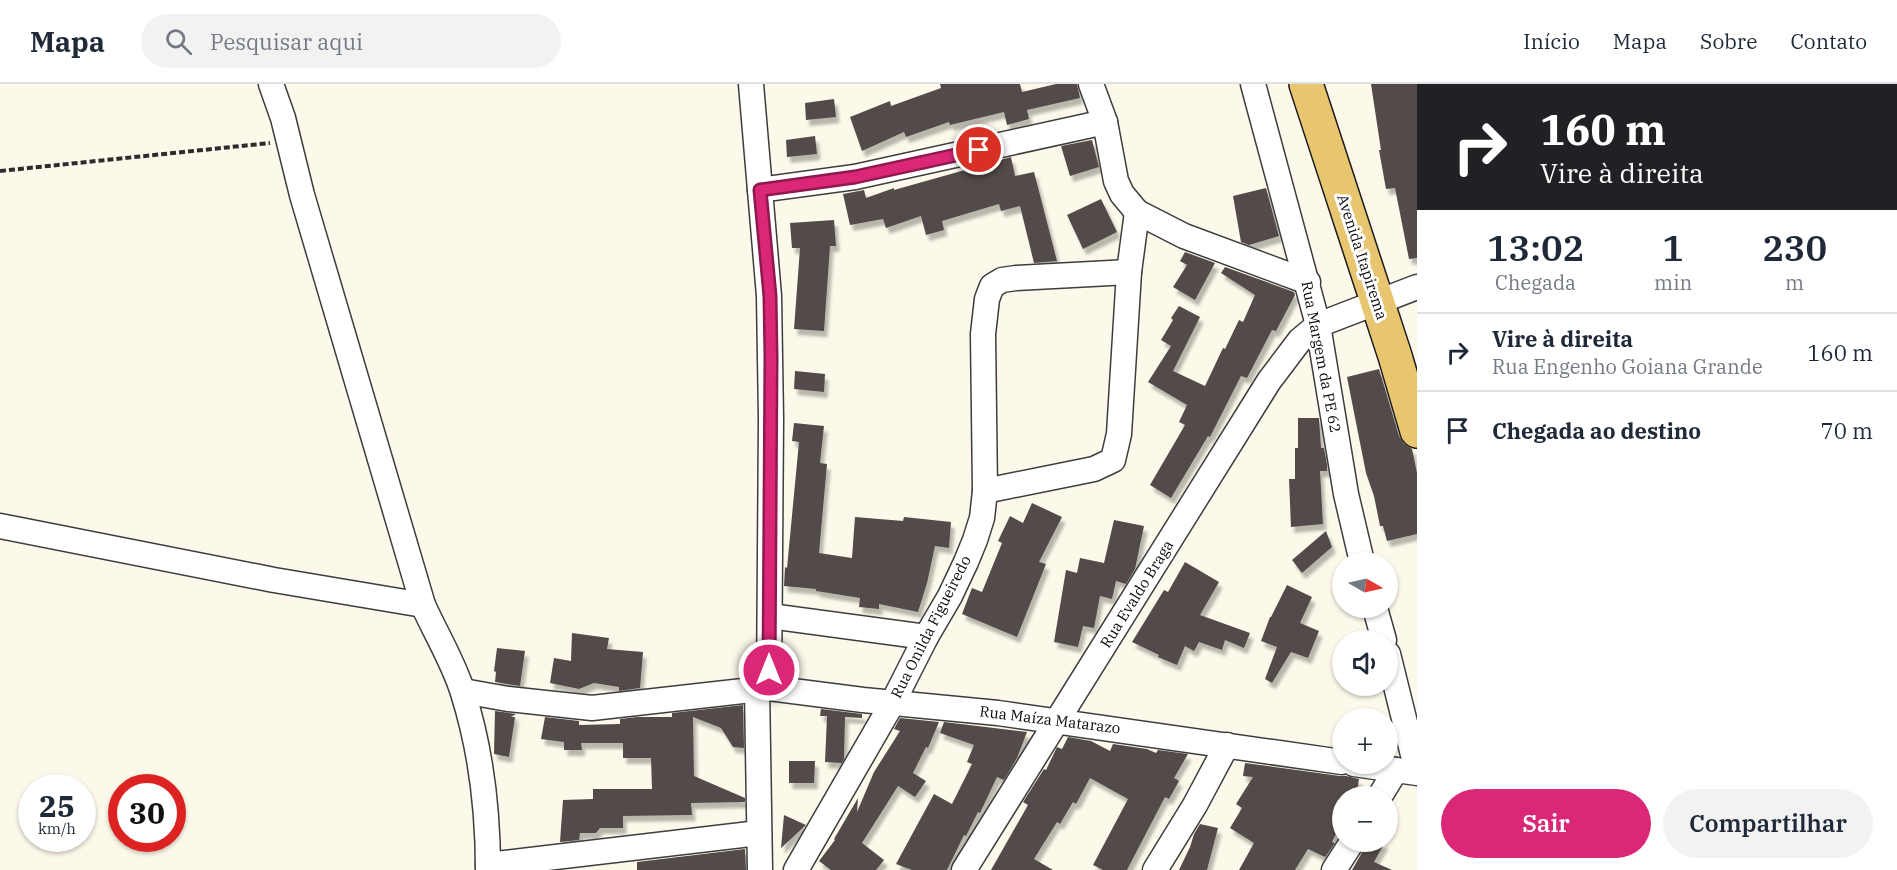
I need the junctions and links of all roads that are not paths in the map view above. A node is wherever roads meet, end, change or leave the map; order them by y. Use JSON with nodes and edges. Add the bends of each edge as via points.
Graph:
{"nodes":[{"id":1,"x":271,"y":84,"type":"edge"},
{"id":2,"x":751,"y":84,"type":"edge"},
{"id":3,"x":1091,"y":84,"type":"edge"},
{"id":4,"x":1253,"y":84,"type":"edge"},
{"id":5,"x":1306,"y":84,"type":"edge"},
{"id":6,"x":1105,"y":122,"type":"junction"},
{"id":7,"x":760,"y":190,"type":"junction"},
{"id":8,"x":1137,"y":212,"type":"junction"},
{"id":9,"x":1129,"y":272,"type":"junction"},
{"id":10,"x":1308,"y":282,"type":"junction"},
{"id":11,"x":1417,"y":287,"type":"edge"},
{"id":12,"x":1377,"y":302,"type":"junction"},
{"id":13,"x":1318,"y":325,"type":"junction"},
{"id":14,"x":1417,"y":431,"type":"edge"},
{"id":15,"x":985,"y":490,"type":"junction"},
{"id":16,"x":0,"y":526,"type":"edge"},
{"id":17,"x":1360,"y":552,"type":"edge"},
{"id":18,"x":423,"y":606,"type":"junction"},
{"id":19,"x":770,"y":616,"type":"junction"},
{"id":20,"x":926,"y":637,"type":"junction"},
{"id":21,"x":763,"y":688,"type":"junction"},
{"id":22,"x":463,"y":691,"type":"junction"},
{"id":23,"x":1396,"y":696,"type":"edge"},
{"id":24,"x":893,"y":702,"type":"junction"},
{"id":25,"x":1059,"y":721,"type":"junction"},
{"id":26,"x":1227,"y":745,"type":"junction"},
{"id":27,"x":1332,"y":761,"type":"edge"},
{"id":28,"x":1410,"y":771,"type":"edge"},
{"id":29,"x":1392,"y":786,"type":"edge"},
{"id":30,"x":759,"y":833,"type":"junction"},
{"id":31,"x":1346,"y":852,"type":"edge"},
{"id":32,"x":488,"y":868,"type":"edge"},
{"id":33,"x":759,"y":870,"type":"edge"},
{"id":34,"x":796,"y":870,"type":"edge"},
{"id":35,"x":964,"y":870,"type":"edge"},
{"id":36,"x":1155,"y":870,"type":"edge"},
{"id":37,"x":1334,"y":870,"type":"edge"}],
"edges":[{"from":1,"to":18,"type":"street"},
{"from":2,"to":7,"type":"street"},
{"from":3,"to":6,"type":"street"},
{"from":4,"to":10,"type":"street","name":"Rua Margem da PE 62"},
{"from":5,"to":12,"type":"main road","name":"Avenida Itapirema"},
{"from":6,"to":7,"type":"street","via":[[886,171]]},
{"from":6,"to":8,"type":"street","via":[[1116,181]]},
{"from":7,"to":19,"type":"street","via":[[770,296]]},
{"from":8,"to":9,"type":"street"},
{"from":8,"to":10,"type":"street","via":[[1184,236]]},
{"from":9,"to":15,"type":"street","via":[[1119,434],[1113,460],[1094,469]]},
{"from":9,"to":15,"type":"street","name":"Rua Onilda Figueiredo","via":[[1016,278],[992,286],[983,334]]},
{"from":10,"to":13,"type":"street","name":"Rua Margem da PE 62"},
{"from":11,"to":12,"type":"street"},
{"from":12,"to":13,"type":"street"},
{"from":12,"to":14,"type":"main road","name":"Avenida Itapirema"},
{"from":13,"to":17,"type":"street","name":"Rua Margem da PE 62"},
{"from":13,"to":25,"type":"street","name":"Rua Evaldo Braga","via":[[1300,340],[1269,381]]},
{"from":15,"to":20,"type":"street","name":"Rua Onilda Figueiredo","via":[[982,518],[966,562]]},
{"from":16,"to":18,"type":"street"},
{"from":18,"to":22,"type":"street"},
{"from":19,"to":20,"type":"street"},
{"from":19,"to":21,"type":"street"},
{"from":20,"to":24,"type":"street","name":"Rua Onilda Figueiredo"},
{"from":21,"to":22,"type":"street","name":"Rua Maíza Matarazo","via":[[592,708]]},
{"from":21,"to":24,"type":"street","name":"Rua Maíza Matarazo"},
{"from":21,"to":30,"type":"street"},
{"from":22,"to":32,"type":"street","via":[[478,751]]},
{"from":23,"to":28,"type":"street"},
{"from":24,"to":25,"type":"street","name":"Rua Maíza Matarazo"},
{"from":24,"to":34,"type":"street","name":"Rua Onilda Figueiredo"},
{"from":25,"to":26,"type":"street","name":"Rua Maíza Matarazo"},
{"from":25,"to":35,"type":"street","name":"Rua Evaldo Braga"},
{"from":26,"to":27,"type":"street","name":"Rua Maíza Matarazo"},
{"from":26,"to":36,"type":"street"},
{"from":28,"to":29,"type":"street"},
{"from":30,"to":32,"type":"street"},
{"from":30,"to":33,"type":"street"},
{"from":31,"to":37,"type":"street"}]}
